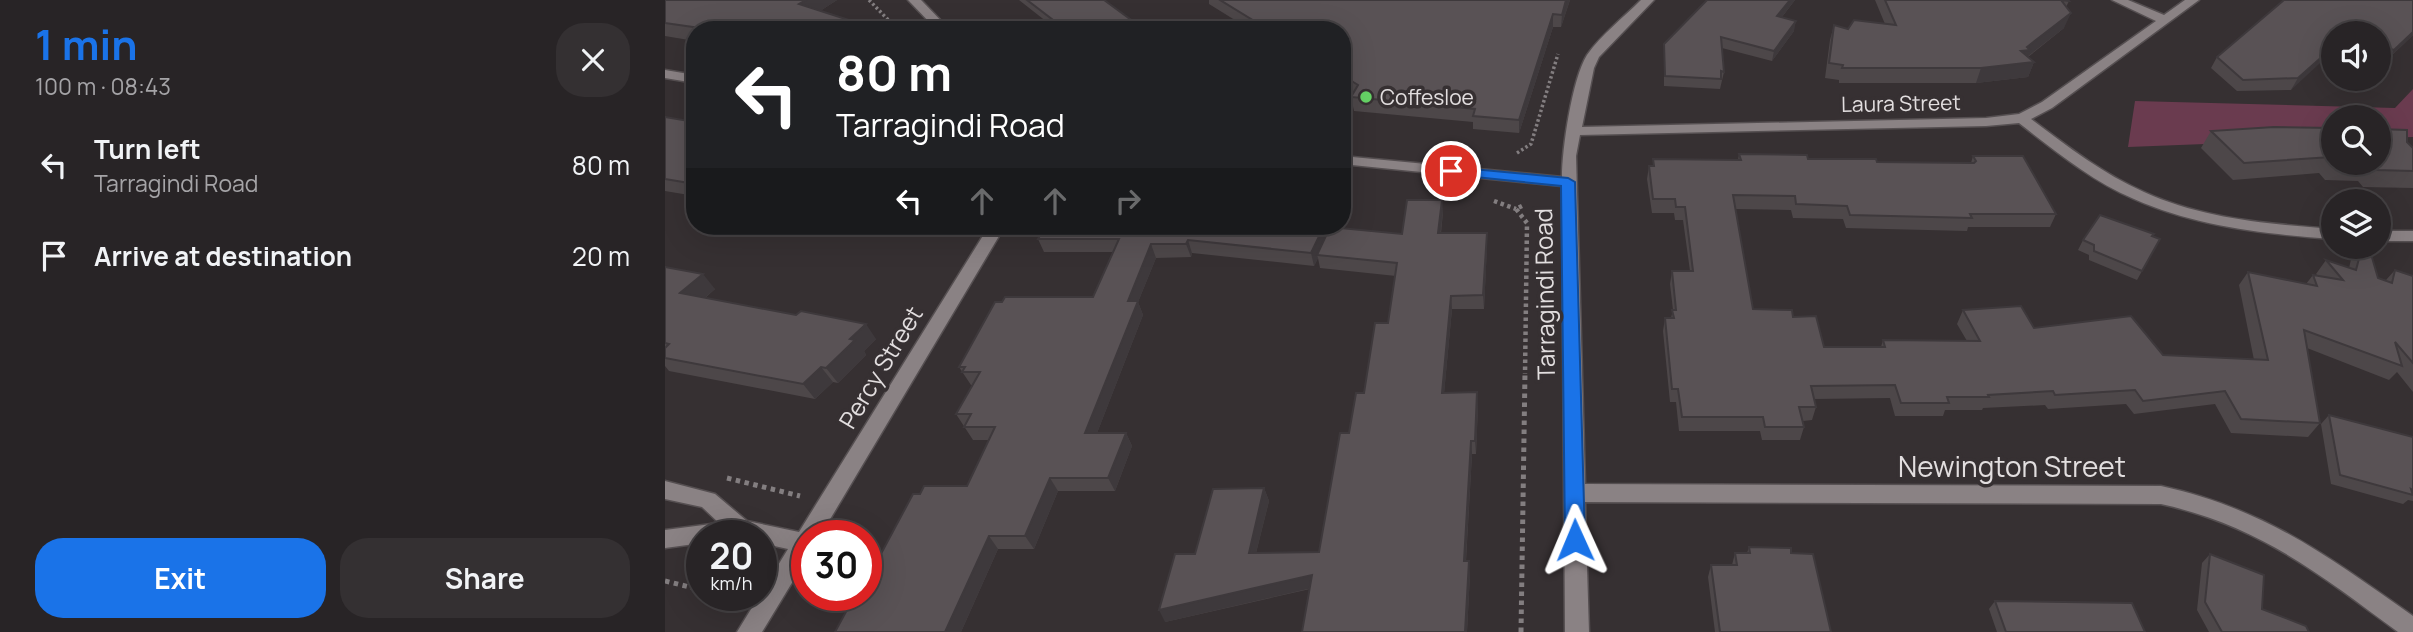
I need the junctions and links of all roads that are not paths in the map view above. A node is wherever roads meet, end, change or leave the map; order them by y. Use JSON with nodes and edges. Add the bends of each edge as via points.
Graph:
{"nodes":[{"id":1,"x":914,"y":0,"type":"edge"},
{"id":2,"x":1648,"y":0,"type":"edge"},
{"id":3,"x":2118,"y":0,"type":"edge"},
{"id":4,"x":2193,"y":0,"type":"edge"},
{"id":5,"x":2165,"y":20,"type":"junction"},
{"id":6,"x":935,"y":21,"type":"edge"},
{"id":7,"x":665,"y":74,"type":"edge"},
{"id":8,"x":686,"y":78,"type":"edge"},
{"id":9,"x":2022,"y":118,"type":"junction"},
{"id":10,"x":1572,"y":131,"type":"junction"},
{"id":11,"x":1351,"y":161,"type":"edge"},
{"id":12,"x":1568,"y":182,"type":"junction"},
{"id":13,"x":2321,"y":233,"type":"edge"},
{"id":14,"x":992,"y":235,"type":"edge"},
{"id":15,"x":2391,"y":236,"type":"edge"},
{"id":16,"x":2413,"y":236,"type":"edge"},
{"id":17,"x":665,"y":490,"type":"edge"},
{"id":18,"x":1574,"y":493,"type":"junction"},
{"id":19,"x":731,"y":520,"type":"edge"},
{"id":20,"x":818,"y":520,"type":"edge"},
{"id":21,"x":686,"y":536,"type":"edge"},
{"id":22,"x":665,"y":539,"type":"edge"},
{"id":23,"x":791,"y":563,"type":"edge"},
{"id":24,"x":2413,"y":629,"type":"edge"},
{"id":25,"x":749,"y":632,"type":"edge"},
{"id":26,"x":1577,"y":632,"type":"edge"}],
"edges":[{"from":1,"to":6,"type":"street"},
{"from":2,"to":10,"type":"street","via":[[1594,55]]},
{"from":3,"to":5,"type":"street"},
{"from":4,"to":5,"type":"street","name":"Laura Street"},
{"from":5,"to":9,"type":"street","name":"Laura Street"},
{"from":7,"to":8,"type":"street"},
{"from":9,"to":10,"type":"street","name":"Laura Street"},
{"from":9,"to":13,"type":"street","via":[[2113,183],[2153,200],[2262,227]]},
{"from":10,"to":12,"type":"street"},
{"from":11,"to":12,"type":"street","name":"Tarragindi Road"},
{"from":12,"to":18,"type":"street","name":"Tarragindi Road"},
{"from":14,"to":20,"type":"street","name":"Percy Street"},
{"from":15,"to":16,"type":"street"},
{"from":17,"to":19,"type":"street","via":[[708,500]]},
{"from":18,"to":24,"type":"street","name":"Newington Street","via":[[2161,495],[2212,506],[2274,533]]},
{"from":18,"to":26,"type":"street","name":"Tarragindi Road"},
{"from":21,"to":22,"type":"street"},
{"from":23,"to":25,"type":"street","name":"Percy Street"}]}
